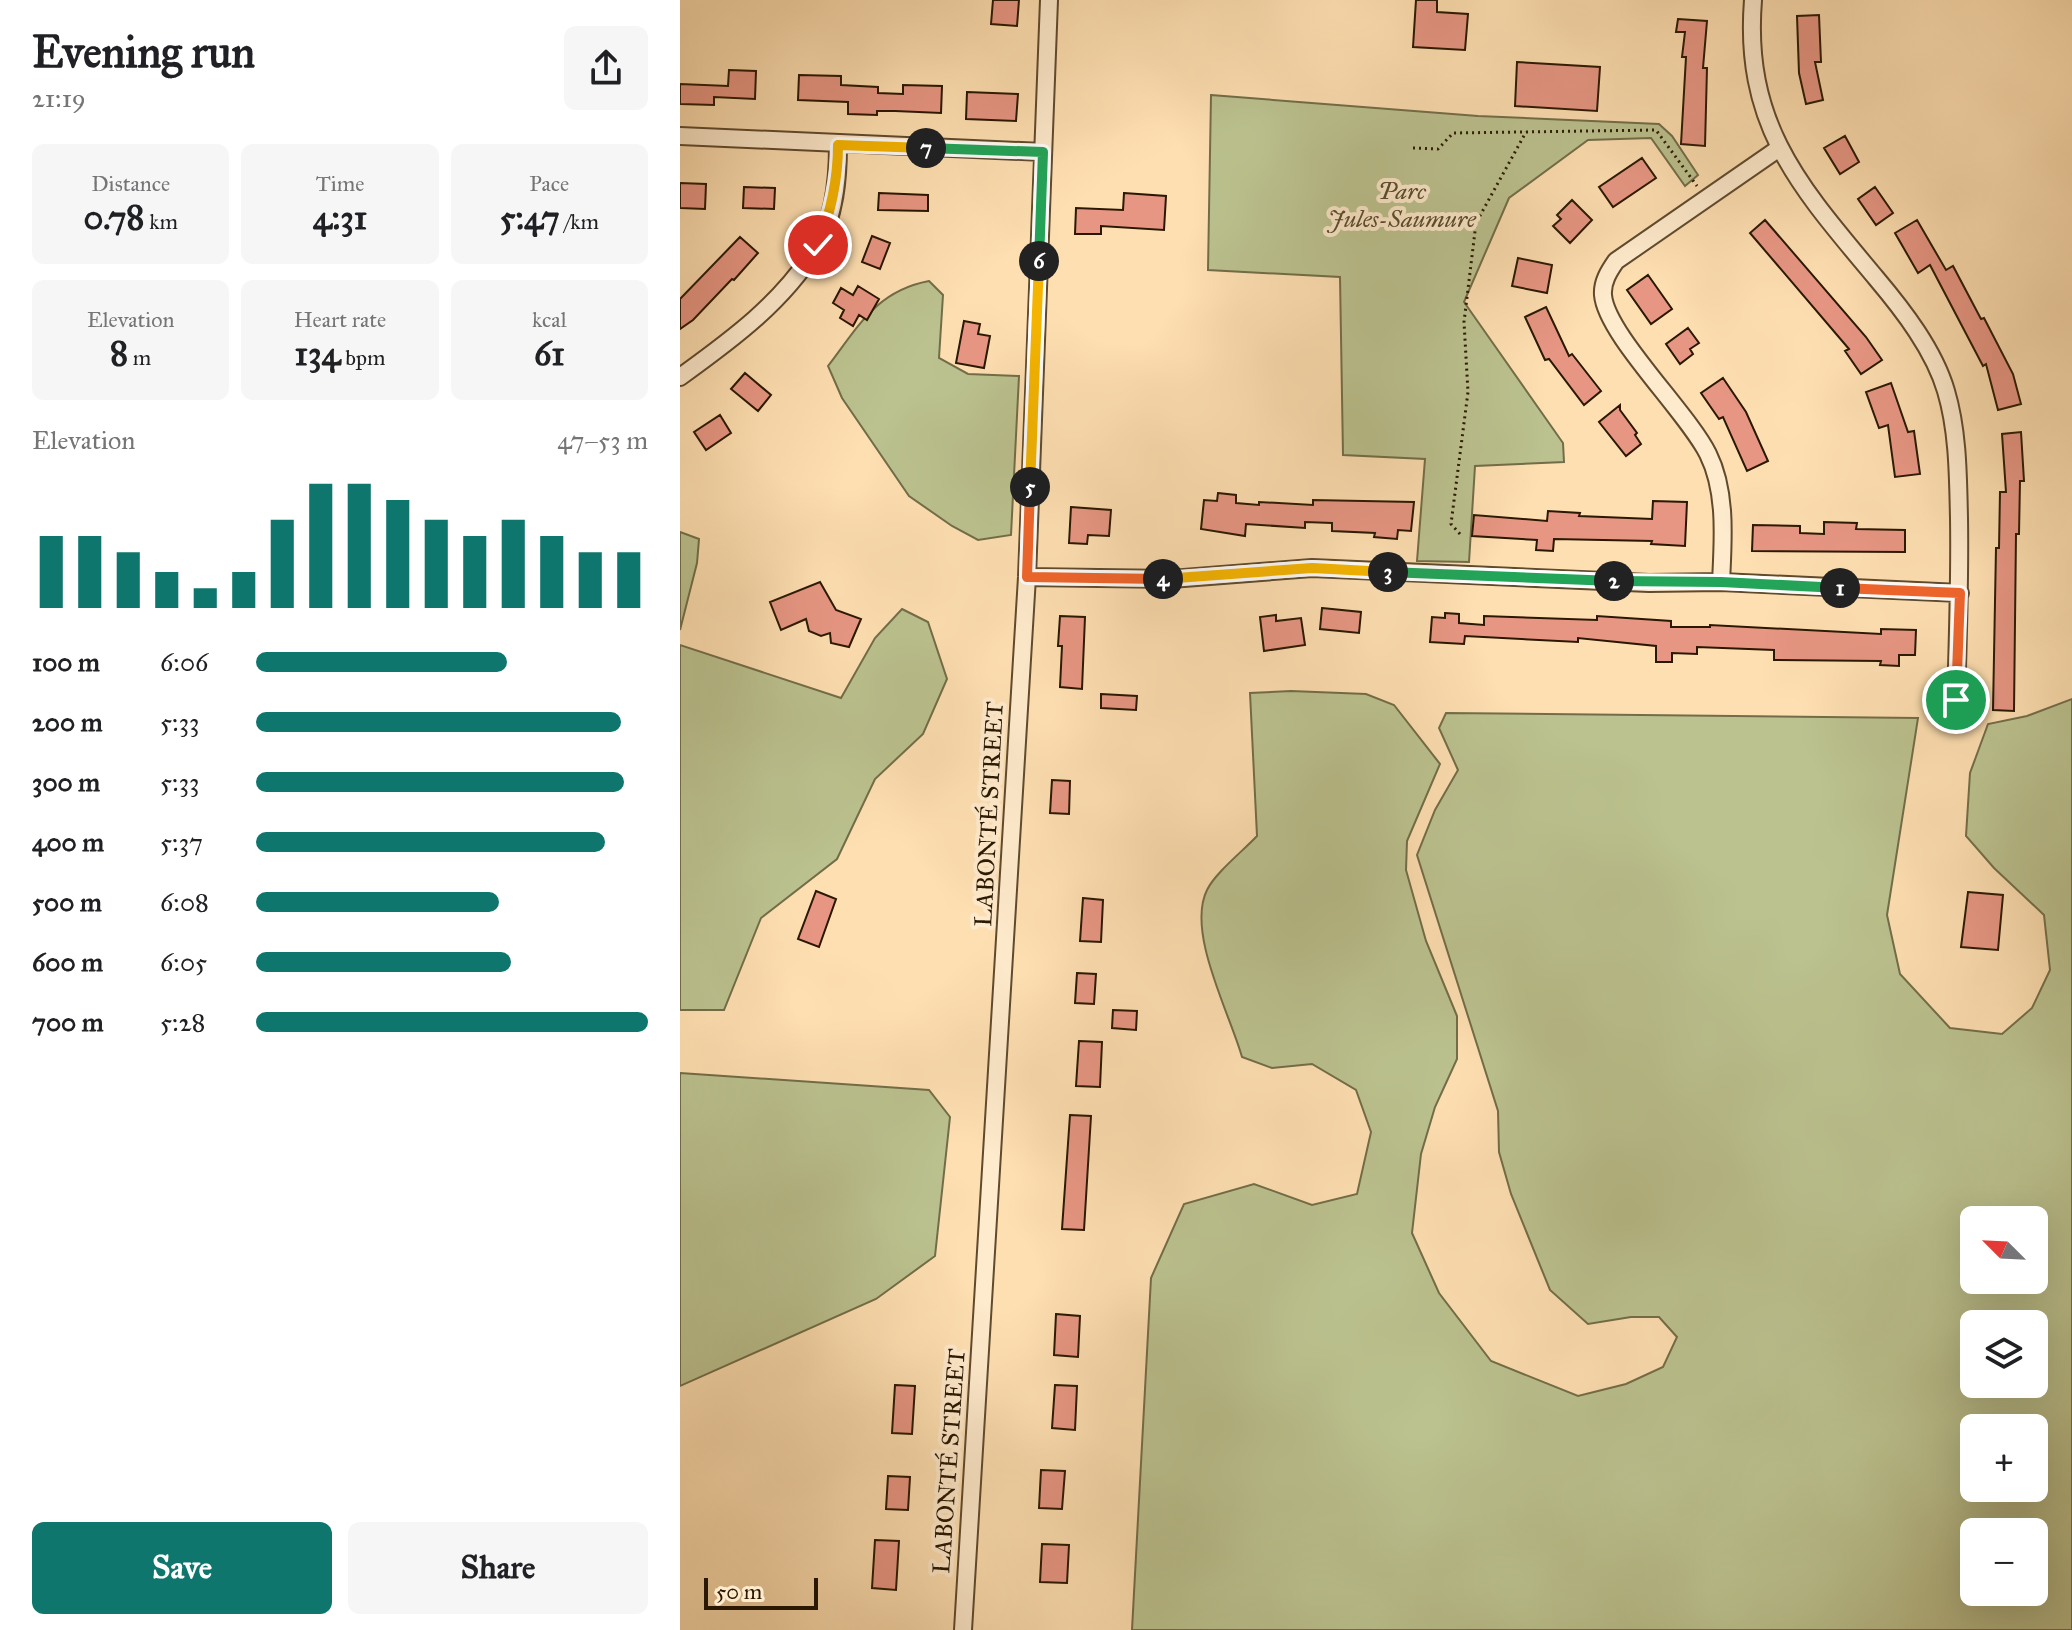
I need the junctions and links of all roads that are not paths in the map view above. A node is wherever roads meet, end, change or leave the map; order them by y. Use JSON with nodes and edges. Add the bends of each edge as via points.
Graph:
{"nodes":[{"id":1,"x":1049,"y":0,"type":"edge"},
{"id":2,"x":1753,"y":0,"type":"edge"},
{"id":3,"x":680,"y":136,"type":"edge"},
{"id":4,"x":838,"y":145,"type":"junction"},
{"id":5,"x":1778,"y":149,"type":"junction"},
{"id":6,"x":1043,"y":152,"type":"junction"},
{"id":7,"x":680,"y":377,"type":"edge"},
{"id":8,"x":1027,"y":577,"type":"junction"},
{"id":9,"x":1721,"y":582,"type":"junction"},
{"id":10,"x":1960,"y":593,"type":"junction"},
{"id":11,"x":1956,"y":700,"type":"dead end"},
{"id":12,"x":963,"y":1630,"type":"edge"}],
"edges":[{"from":1,"to":6,"type":"street","name":"LABONTÉ STREET"},
{"from":2,"to":5,"type":"street","via":[[1751,25],[1762,109]]},
{"from":3,"to":4,"type":"street"},
{"from":4,"to":6,"type":"street"},
{"from":4,"to":7,"type":"street","via":[[831,211],[818,245],[740,334]]},
{"from":5,"to":9,"type":"street","via":[[1616,261],[1602,291],[1606,308],[1632,349],[1708,455],[1719,486]]},
{"from":5,"to":10,"type":"street","via":[[1804,192],[1909,317],[1946,390],[1958,462]]},
{"from":6,"to":8,"type":"street","name":"LABONTÉ STREET"},
{"from":8,"to":9,"type":"street","via":[[1171,579],[1312,568]]},
{"from":8,"to":12,"type":"street","name":"LABONTÉ STREET"},
{"from":9,"to":10,"type":"street"},
{"from":10,"to":11,"type":"street"}]}
